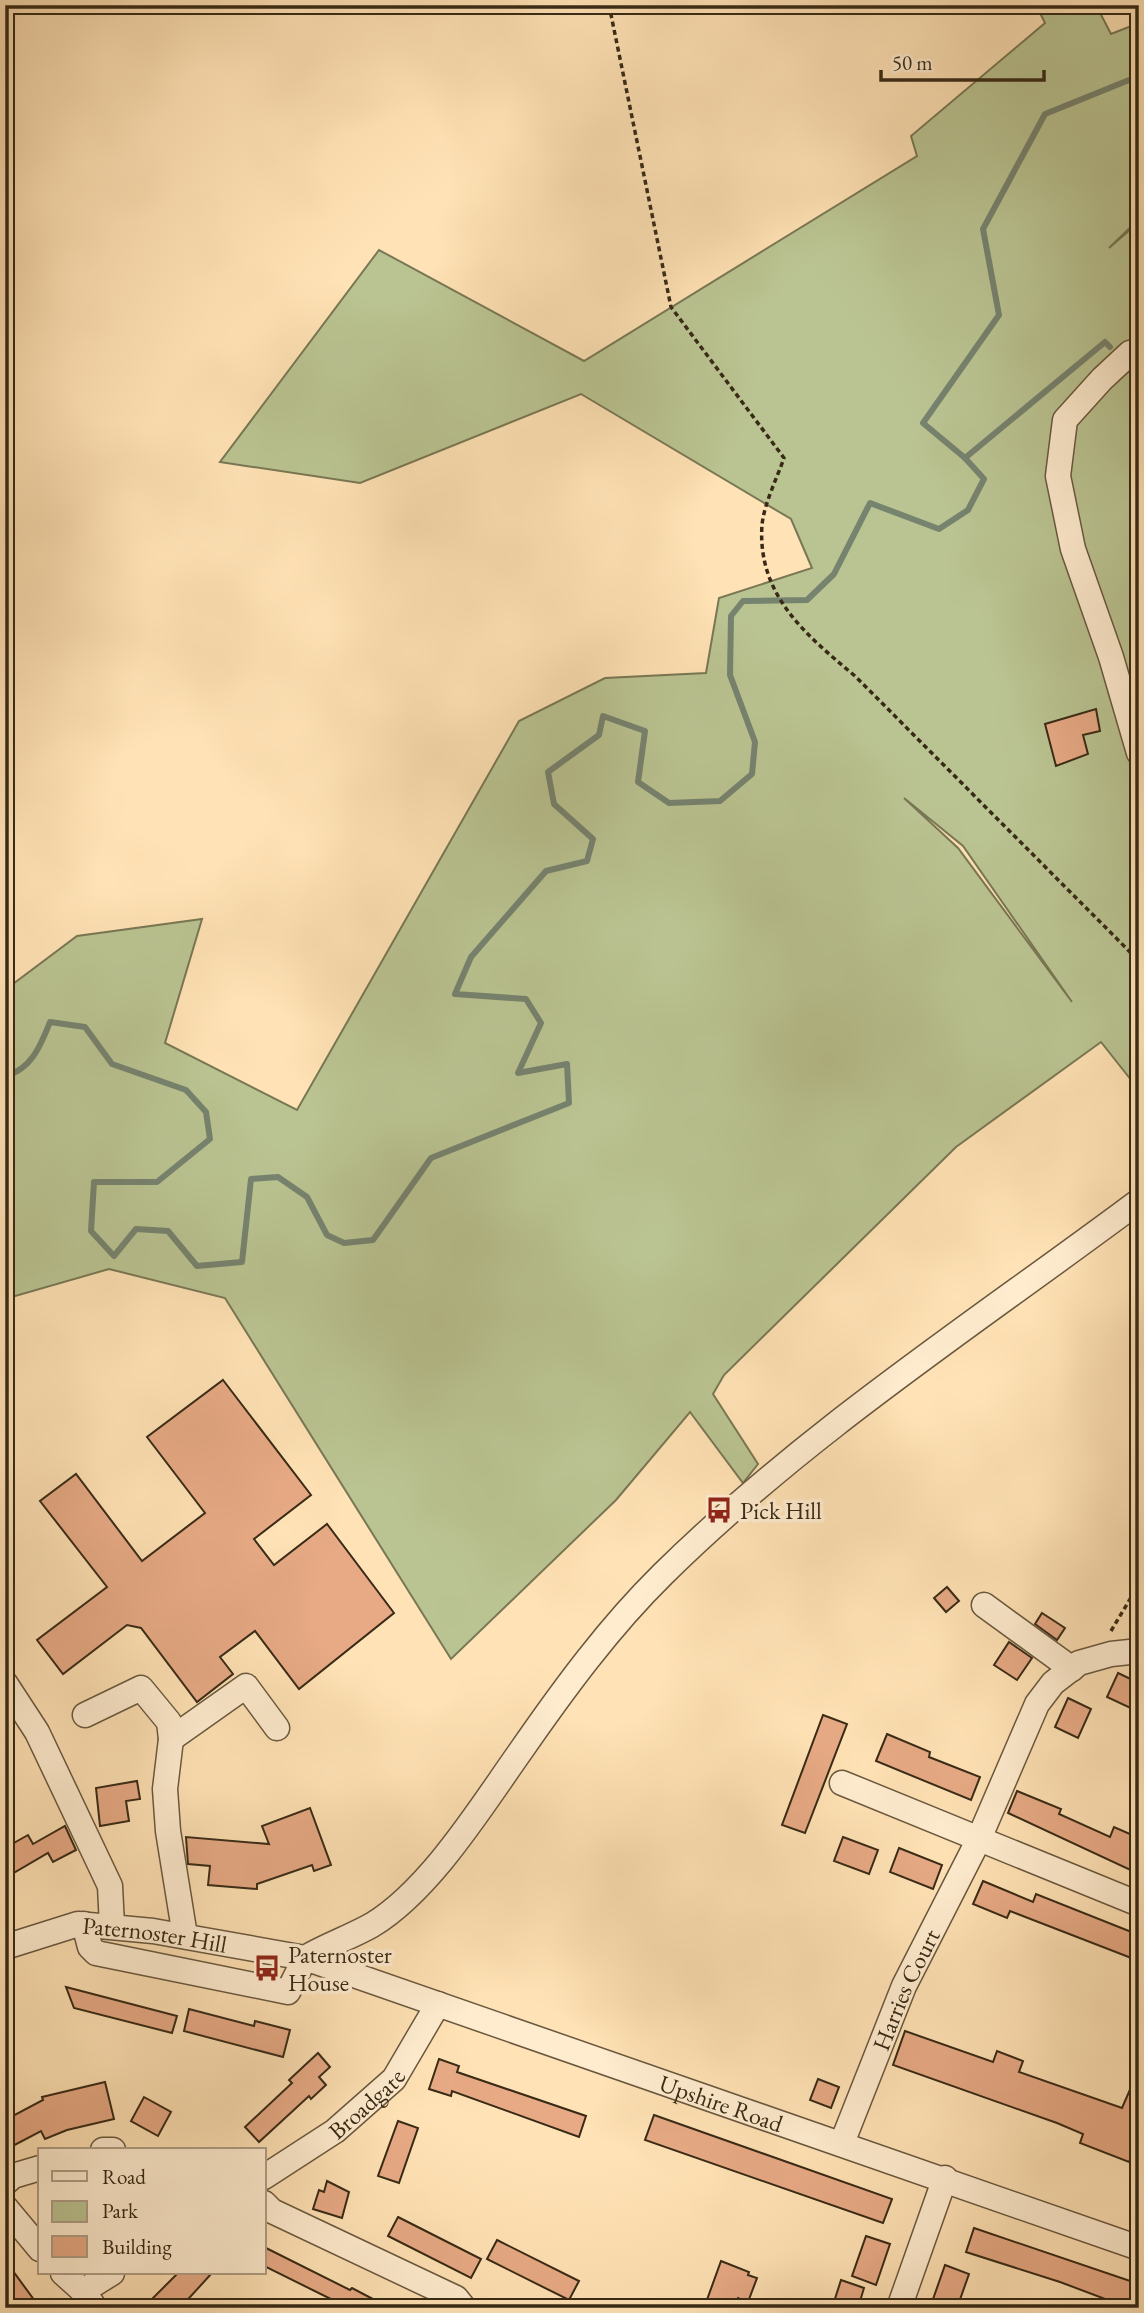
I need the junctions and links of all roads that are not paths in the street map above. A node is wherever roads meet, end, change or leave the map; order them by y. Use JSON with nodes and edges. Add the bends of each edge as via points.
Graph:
{"nodes":[{"id":1,"x":1139,"y":351,"type":"edge"},
{"id":2,"x":1139,"y":753,"type":"edge"},
{"id":3,"x":1139,"y":1201,"type":"edge"},
{"id":4,"x":984,"y":1605,"type":"dead end"},
{"id":5,"x":1139,"y":1651,"type":"edge"},
{"id":6,"x":1072,"y":1669,"type":"junction"},
{"id":7,"x":5,"y":1683,"type":"edge"},
{"id":8,"x":85,"y":1715,"type":"dead end"},
{"id":9,"x":277,"y":1728,"type":"dead end"},
{"id":10,"x":170,"y":1739,"type":"junction"},
{"id":11,"x":842,"y":1783,"type":"dead end"},
{"id":12,"x":978,"y":1841,"type":"junction"},
{"id":13,"x":1139,"y":1904,"type":"edge"},
{"id":14,"x":84,"y":1924,"type":"junction"},
{"id":15,"x":112,"y":1926,"type":"junction"},
{"id":16,"x":185,"y":1936,"type":"junction"},
{"id":17,"x":5,"y":1947,"type":"edge"},
{"id":18,"x":305,"y":1958,"type":"junction"},
{"id":19,"x":438,"y":2004,"type":"junction"},
{"id":20,"x":842,"y":2143,"type":"junction"},
{"id":21,"x":38,"y":2169,"type":"edge"},
{"id":22,"x":266,"y":2176,"type":"edge"},
{"id":23,"x":945,"y":2178,"type":"junction"},
{"id":24,"x":5,"y":2182,"type":"edge"},
{"id":25,"x":266,"y":2205,"type":"edge"},
{"id":26,"x":5,"y":2207,"type":"edge"},
{"id":27,"x":38,"y":2247,"type":"edge"},
{"id":28,"x":1139,"y":2248,"type":"edge"},
{"id":29,"x":64,"y":2274,"type":"edge"},
{"id":30,"x":111,"y":2274,"type":"edge"},
{"id":31,"x":89,"y":2299,"type":"edge"},
{"id":32,"x":464,"y":2308,"type":"edge"},
{"id":33,"x":899,"y":2308,"type":"edge"}],
"edges":[{"from":1,"to":2,"type":"street","via":[[1130,353],[1102,379],[1065,420],[1058,476],[1073,549]]},
{"from":3,"to":18,"type":"street","via":[[906,1368],[733,1507],[620,1623],[552,1705],[442,1859],[405,1898],[373,1925]]},
{"from":4,"to":6,"type":"street"},
{"from":5,"to":6,"type":"street","name":"Harries Court","via":[[1111,1654]]},
{"from":6,"to":12,"type":"street","name":"Harries Court","via":[[1053,1683],[1037,1704]]},
{"from":7,"to":15,"type":"street","via":[[37,1731],[110,1886]]},
{"from":8,"to":10,"type":"street","via":[[141,1688],[169,1723]]},
{"from":9,"to":10,"type":"street","via":[[246,1686]]},
{"from":10,"to":16,"type":"street","via":[[165,1789],[168,1831]]},
{"from":11,"to":12,"type":"street"},
{"from":12,"to":13,"type":"street"},
{"from":12,"to":20,"type":"street","name":"Harries Court","via":[[904,1986]]},
{"from":14,"to":15,"type":"street","name":"Paternoster Hill"},
{"from":14,"to":17,"type":"street","name":"Paternoster Hill"},
{"from":14,"to":18,"type":"street","via":[[96,1953],[288,1992]]},
{"from":15,"to":16,"type":"street","name":"Paternoster Hill"},
{"from":16,"to":18,"type":"street","name":"Paternoster Hill"},
{"from":18,"to":19,"type":"street","name":"Upshire Road"},
{"from":19,"to":20,"type":"street","name":"Upshire Road"},
{"from":19,"to":22,"type":"street","name":"Broadgate","via":[[394,2079],[335,2131]]},
{"from":20,"to":23,"type":"street","name":"Upshire Road"},
{"from":21,"to":24,"type":"street"},
{"from":23,"to":28,"type":"street","name":"Upshire Road"},
{"from":23,"to":33,"type":"street"},
{"from":25,"to":32,"type":"street","via":[[456,2298]]},
{"from":26,"to":27,"type":"street"},
{"from":29,"to":31,"type":"street"},
{"from":30,"to":31,"type":"street"}]}
